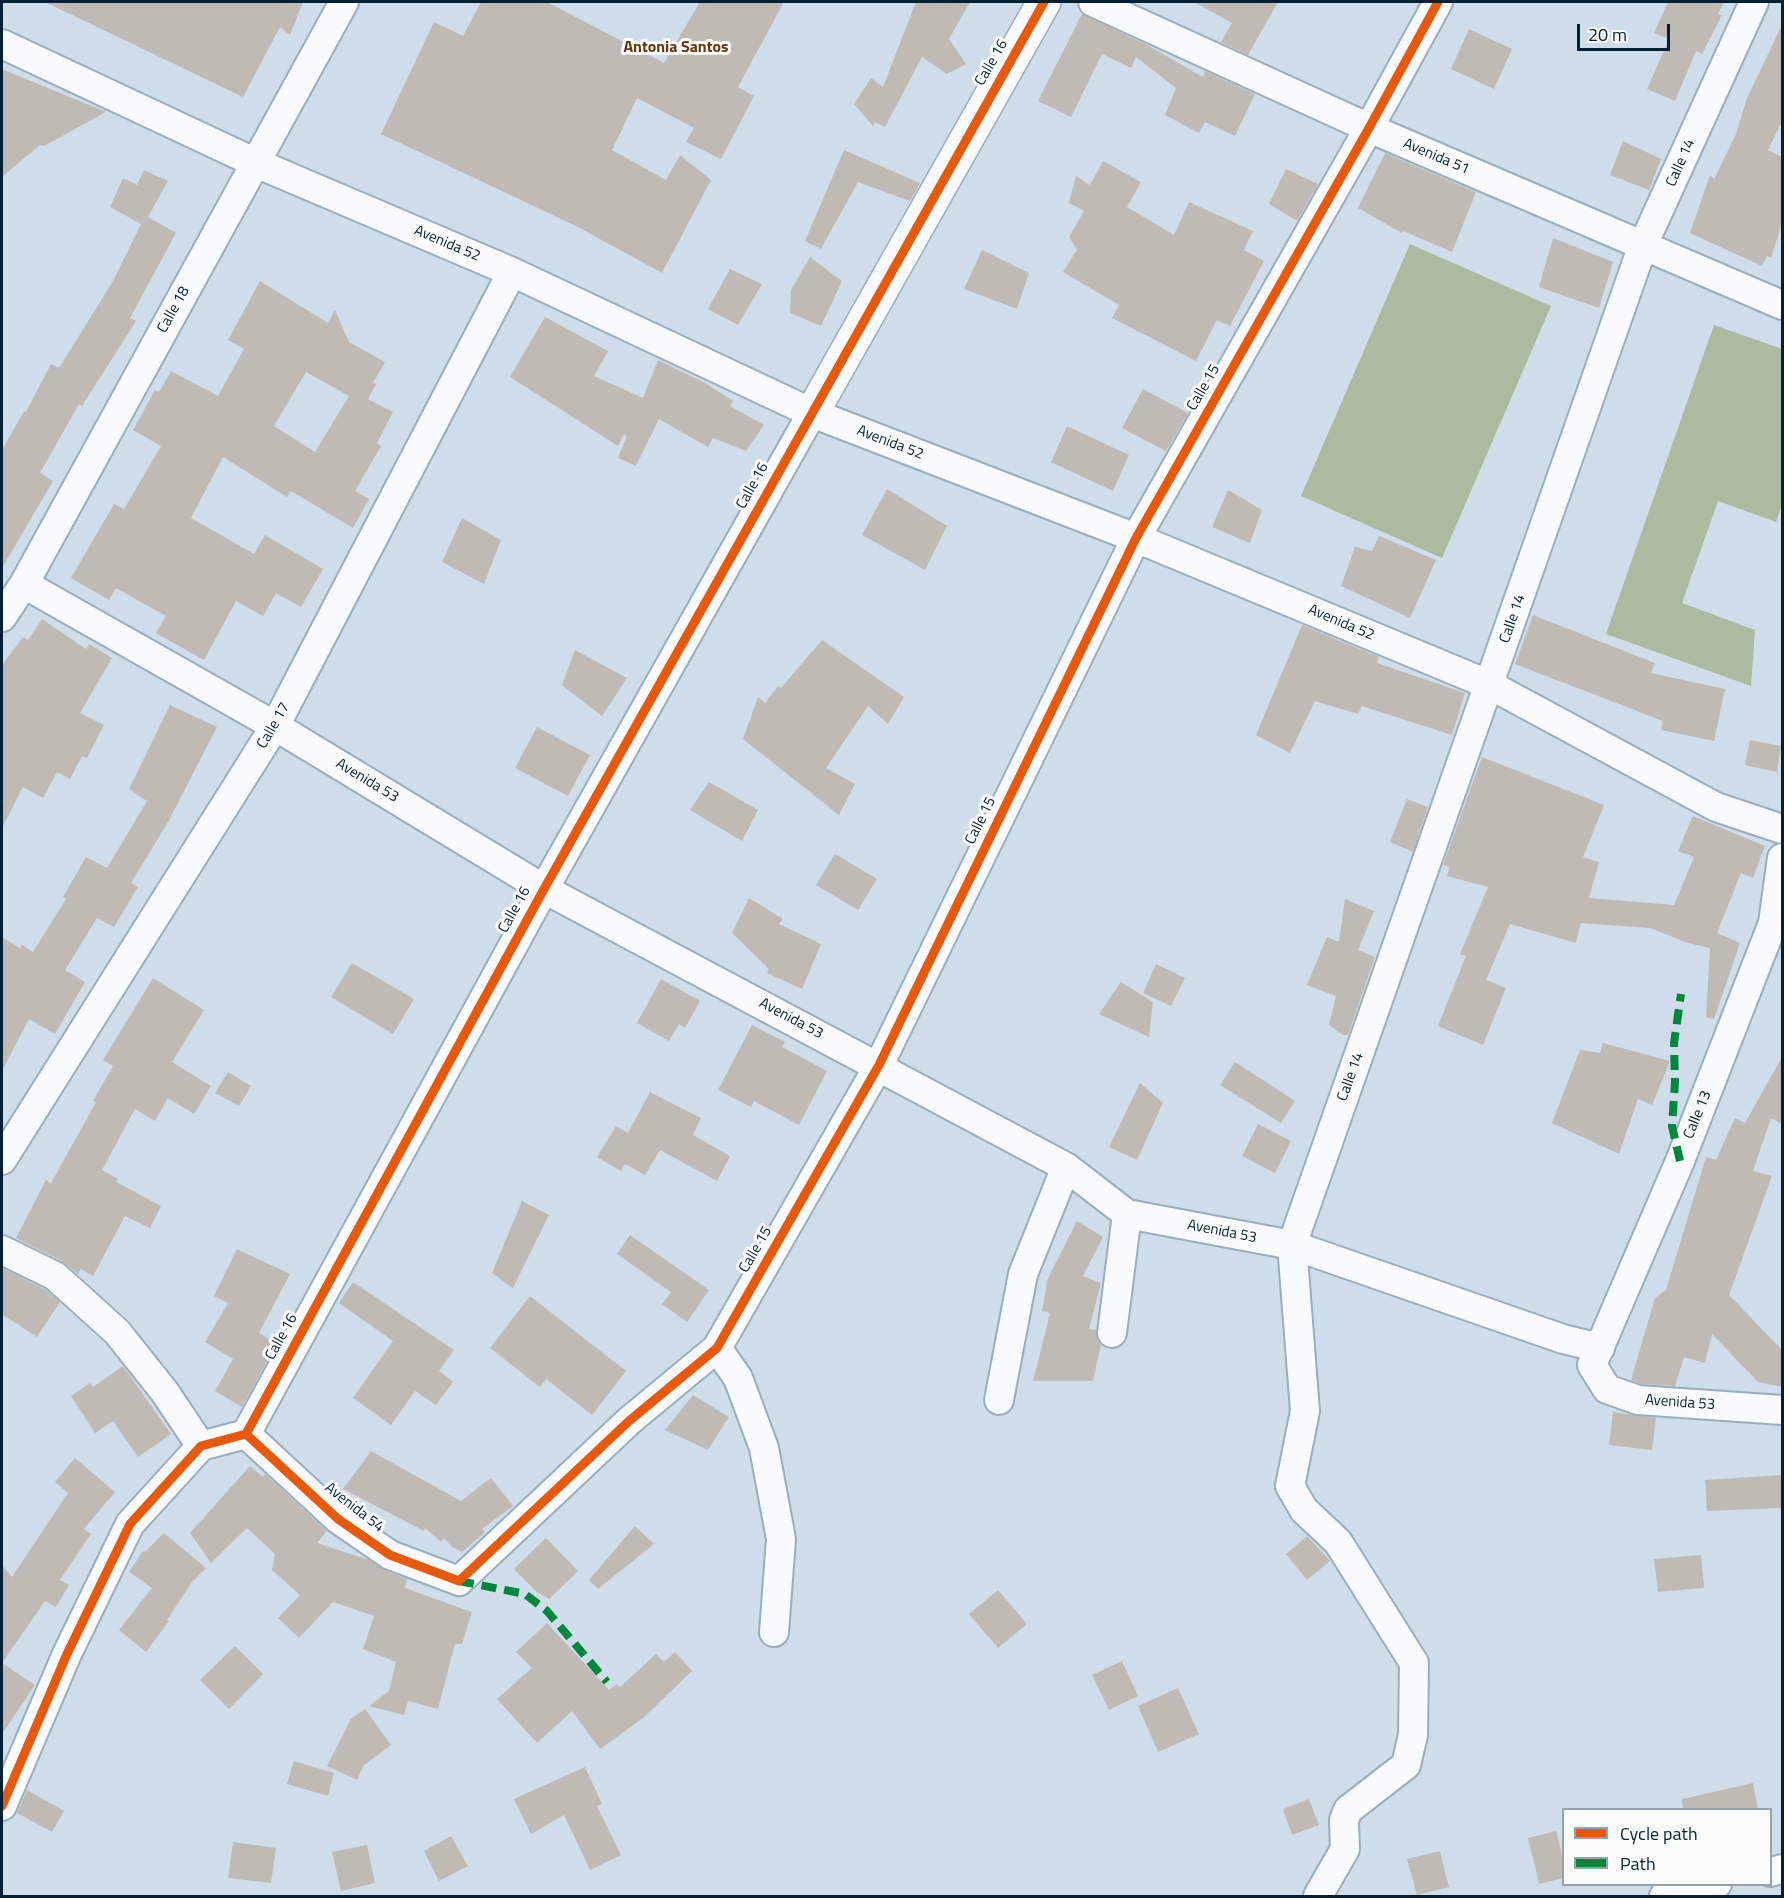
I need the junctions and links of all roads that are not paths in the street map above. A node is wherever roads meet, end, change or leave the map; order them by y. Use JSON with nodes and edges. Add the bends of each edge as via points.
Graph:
{"nodes":[{"id":1,"x":344,"y":2,"type":"edge"},
{"id":2,"x":1044,"y":2,"type":"edge"},
{"id":3,"x":1093,"y":2,"type":"edge"},
{"id":4,"x":1438,"y":2,"type":"edge"},
{"id":5,"x":1754,"y":2,"type":"edge"},
{"id":6,"x":2,"y":44,"type":"edge"},
{"id":7,"x":1369,"y":128,"type":"junction"},
{"id":8,"x":256,"y":163,"type":"junction"},
{"id":9,"x":1643,"y":245,"type":"junction"},
{"id":10,"x":512,"y":272,"type":"junction"},
{"id":11,"x":1782,"y":305,"type":"edge"},
{"id":12,"x":812,"y":413,"type":"junction"},
{"id":13,"x":1136,"y":538,"type":"junction"},
{"id":14,"x":24,"y":584,"type":"junction"},
{"id":15,"x":3,"y":612,"type":"edge"},
{"id":16,"x":1490,"y":685,"type":"junction"},
{"id":17,"x":275,"y":726,"type":"junction"},
{"id":18,"x":1782,"y":829,"type":"edge"},
{"id":19,"x":1782,"y":858,"type":"edge"},
{"id":20,"x":544,"y":889,"type":"junction"},
{"id":21,"x":879,"y":1065,"type":"junction"},
{"id":22,"x":2,"y":1160,"type":"edge"},
{"id":23,"x":1066,"y":1167,"type":"junction"},
{"id":24,"x":1127,"y":1214,"type":"junction"},
{"id":25,"x":1292,"y":1245,"type":"junction"},
{"id":26,"x":2,"y":1250,"type":"edge"},
{"id":27,"x":1112,"y":1333,"type":"dead end"},
{"id":28,"x":717,"y":1348,"type":"junction"},
{"id":29,"x":1596,"y":1357,"type":"junction"},
{"id":30,"x":999,"y":1400,"type":"dead end"},
{"id":31,"x":1782,"y":1410,"type":"edge"},
{"id":32,"x":246,"y":1434,"type":"junction"},
{"id":33,"x":201,"y":1446,"type":"junction"},
{"id":34,"x":459,"y":1581,"type":"joint"},
{"id":35,"x":774,"y":1632,"type":"dead end"},
{"id":36,"x":2,"y":1806,"type":"edge"},
{"id":37,"x":1708,"y":1886,"type":"edge"},
{"id":38,"x":1318,"y":1896,"type":"edge"},
{"id":39,"x":1664,"y":1896,"type":"edge"}],
"edges":[{"from":1,"to":8,"type":"street","name":"Calle 18"},
{"from":2,"to":12,"type":"street","name":"Calle 16"},
{"from":3,"to":7,"type":"street","name":"Avenida 51"},
{"from":4,"to":7,"type":"street","name":"Calle 15"},
{"from":5,"to":9,"type":"street","name":"Calle 14"},
{"from":6,"to":8,"type":"street","name":"Avenida 52"},
{"from":7,"to":9,"type":"street","name":"Avenida 51"},
{"from":7,"to":13,"type":"street","name":"Calle 15"},
{"from":8,"to":10,"type":"street","name":"Avenida 52"},
{"from":8,"to":14,"type":"street","name":"Calle 18"},
{"from":9,"to":11,"type":"street","name":"Avenida 51"},
{"from":9,"to":16,"type":"street","name":"Calle 14"},
{"from":10,"to":12,"type":"street","name":"Avenida 52"},
{"from":10,"to":17,"type":"street","name":"Calle 17"},
{"from":12,"to":13,"type":"street","name":"Avenida 52"},
{"from":12,"to":20,"type":"street","name":"Calle 16"},
{"from":13,"to":16,"type":"street","name":"Avenida 52"},
{"from":13,"to":21,"type":"street","name":"Calle 15"},
{"from":14,"to":15,"type":"street","name":"Calle 18"},
{"from":14,"to":17,"type":"street","name":"Avenida 53"},
{"from":16,"to":18,"type":"street","name":"Avenida 52","via":[[1716,807]]},
{"from":16,"to":25,"type":"street","name":"Calle 14"},
{"from":17,"to":20,"type":"street","name":"Avenida 53"},
{"from":17,"to":22,"type":"street","name":"Calle 17"},
{"from":19,"to":29,"type":"street","name":"Calle 13","via":[[1773,923],[1680,1161]]},
{"from":20,"to":21,"type":"street","name":"Avenida 53"},
{"from":20,"to":32,"type":"street","name":"Calle 16"},
{"from":21,"to":23,"type":"street","name":"Avenida 53"},
{"from":21,"to":28,"type":"street","name":"Calle 15"},
{"from":23,"to":24,"type":"street","name":"Avenida 53"},
{"from":23,"to":30,"type":"street","via":[[1023,1274]]},
{"from":24,"to":25,"type":"street","name":"Avenida 53"},
{"from":24,"to":27,"type":"street"},
{"from":25,"to":29,"type":"street","name":"Avenida 53","via":[[1563,1339]]},
{"from":25,"to":38,"type":"street","via":[[1305,1411],[1290,1486],[1304,1510],[1338,1542],[1414,1663],[1413,1735],[1406,1765],[1348,1810],[1344,1820],[1345,1849]]},
{"from":26,"to":33,"type":"street","via":[[55,1276],[117,1332]]},
{"from":28,"to":34,"type":"street","name":"Calle 15","via":[[628,1421]]},
{"from":28,"to":35,"type":"street","via":[[738,1378],[764,1448],[781,1539]]},
{"from":29,"to":31,"type":"street","name":"Avenida 53","via":[[1607,1389],[1638,1400]]},
{"from":32,"to":33,"type":"street"},
{"from":32,"to":34,"type":"street","name":"Avenida 54","via":[[338,1519],[390,1555]]},
{"from":33,"to":36,"type":"street","via":[[130,1524],[67,1653]]},
{"from":37,"to":39,"type":"street"}]}
